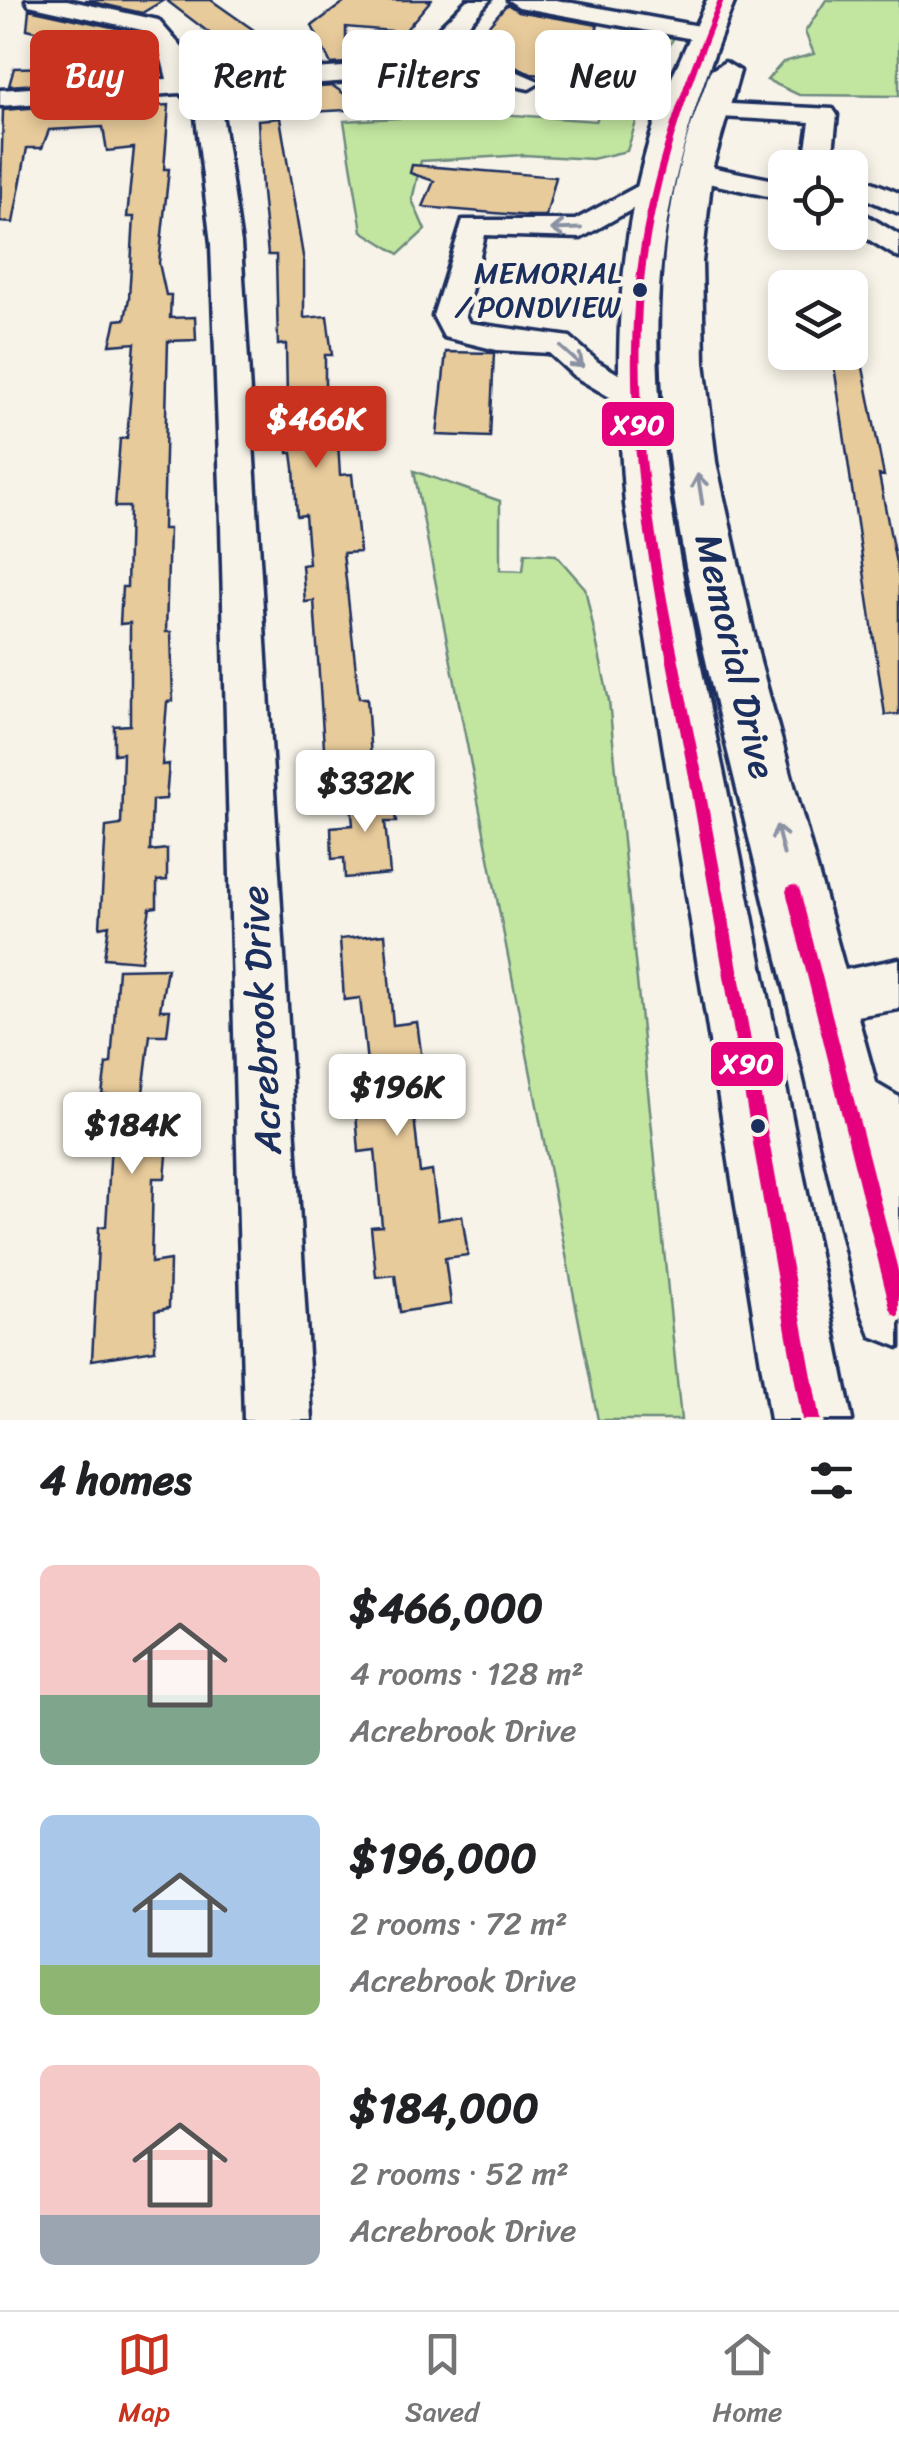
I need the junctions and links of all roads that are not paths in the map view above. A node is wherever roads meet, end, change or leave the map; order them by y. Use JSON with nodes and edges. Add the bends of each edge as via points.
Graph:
{"nodes":[{"id":1,"x":36,"y":0,"type":"edge"},
{"id":2,"x":479,"y":0,"type":"edge"},
{"id":3,"x":519,"y":0,"type":"edge"},
{"id":4,"x":755,"y":0,"type":"edge"},
{"id":5,"x":712,"y":17,"type":"edge"},
{"id":6,"x":451,"y":30,"type":"edge"},
{"id":7,"x":179,"y":76,"type":"edge"},
{"id":8,"x":515,"y":77,"type":"edge"},
{"id":9,"x":529,"y":82,"type":"dead end"},
{"id":10,"x":179,"y":88,"type":"edge"},
{"id":11,"x":0,"y":98,"type":"edge"},
{"id":12,"x":711,"y":111,"type":"junction"},
{"id":13,"x":210,"y":120,"type":"edge"},
{"id":14,"x":819,"y":150,"type":"edge"},
{"id":15,"x":673,"y":180,"type":"junction"},
{"id":16,"x":768,"y":189,"type":"edge"},
{"id":17,"x":868,"y":189,"type":"edge"},
{"id":18,"x":899,"y":204,"type":"edge"},
{"id":19,"x":868,"y":226,"type":"edge"},
{"id":20,"x":899,"y":248,"type":"edge"},
{"id":21,"x":637,"y":399,"type":"junction"},
{"id":22,"x":899,"y":984,"type":"edge"},
{"id":23,"x":820,"y":996,"type":"junction"},
{"id":24,"x":844,"y":1092,"type":"junction"},
{"id":25,"x":899,"y":1132,"type":"edge"},
{"id":26,"x":899,"y":1308,"type":"edge"},
{"id":27,"x":278,"y":1420,"type":"edge"},
{"id":28,"x":811,"y":1420,"type":"edge"}],
"edges":[{"from":1,"to":7,"type":"street","name":"Acrebrook Drive","via":[[150,25],[172,50]]},
{"from":2,"to":6,"type":"street"},
{"from":3,"to":5,"type":"street"},
{"from":4,"to":12,"type":"main road","name":"Memorial Drive"},
{"from":5,"to":15,"type":"main road","name":"Memorial Drive","via":[[673,105]]},
{"from":8,"to":9,"type":"street"},
{"from":10,"to":11,"type":"street"},
{"from":12,"to":14,"type":"street","via":[[824,115]]},
{"from":12,"to":15,"type":"main road","name":"Memorial Drive"},
{"from":13,"to":27,"type":"street","name":"Acrebrook Drive","via":[[226,244]]},
{"from":15,"to":16,"type":"street"},
{"from":15,"to":21,"type":"main road","name":"Memorial Drive","via":[[638,287]]},
{"from":15,"to":21,"type":"street","one_way":true,"via":[[581,229],[473,226],[449,316],[456,330],[470,334],[558,344]]},
{"from":23,"to":15,"type":"main road","name":"Memorial Drive","one_way":true,"via":[[724,618],[700,490],[684,339],[685,250]]},
{"from":17,"to":18,"type":"street"},
{"from":19,"to":20,"type":"street"},
{"from":21,"to":28,"type":"main road","name":"Memorial Drive","via":[[659,583]]},
{"from":22,"to":23,"type":"street"},
{"from":23,"to":24,"type":"main road","name":"Memorial Drive"},
{"from":24,"to":25,"type":"street"},
{"from":24,"to":26,"type":"main road","name":"Memorial Drive"}]}
